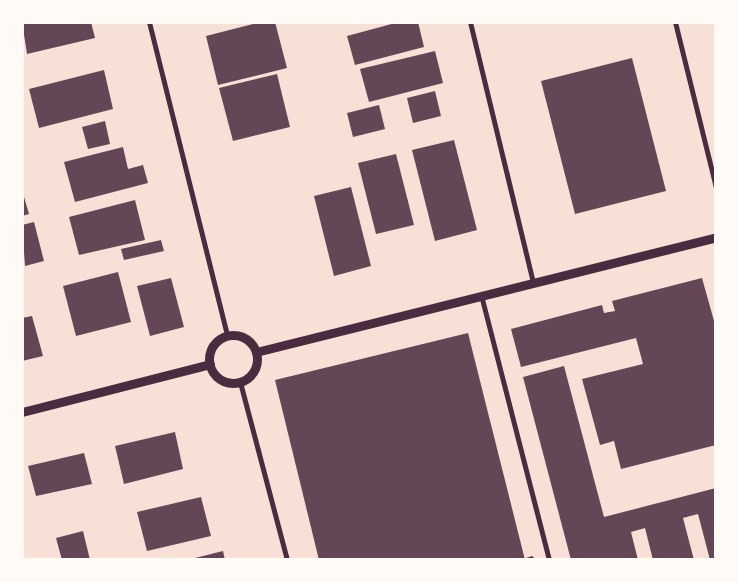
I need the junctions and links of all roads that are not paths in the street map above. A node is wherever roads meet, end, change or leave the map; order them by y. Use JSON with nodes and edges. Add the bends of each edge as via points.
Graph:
{"nodes":[{"id":1,"x":149,"y":22,"type":"edge"},
{"id":2,"x":470,"y":22,"type":"edge"},
{"id":3,"x":675,"y":22,"type":"edge"},
{"id":4,"x":716,"y":188,"type":"edge"},
{"id":5,"x":716,"y":237,"type":"edge"},
{"id":6,"x":533,"y":282,"type":"junction"},
{"id":7,"x":481,"y":295,"type":"junction"},
{"id":8,"x":227,"y":336,"type":"junction"},
{"id":9,"x":256,"y":352,"type":"junction"},
{"id":10,"x":210,"y":364,"type":"junction"},
{"id":11,"x":240,"y":382,"type":"junction"},
{"id":12,"x":22,"y":412,"type":"edge"},
{"id":13,"x":287,"y":560,"type":"edge"},
{"id":14,"x":549,"y":560,"type":"edge"}],
"edges":[{"from":1,"to":8,"type":"street"},
{"from":2,"to":6,"type":"street"},
{"from":3,"to":4,"type":"street"},
{"from":5,"to":6,"type":"street"},
{"from":6,"to":7,"type":"street"},
{"from":7,"to":9,"type":"street"},
{"from":7,"to":14,"type":"street"},
{"from":8,"to":9,"type":"street","via":[[245,338]]},
{"from":8,"to":10,"type":"street","via":[[211,350]]},
{"from":9,"to":11,"type":"street","via":[[254,370]]},
{"from":10,"to":11,"type":"street","via":[[218,377]]},
{"from":10,"to":12,"type":"street"},
{"from":11,"to":13,"type":"street"}]}
